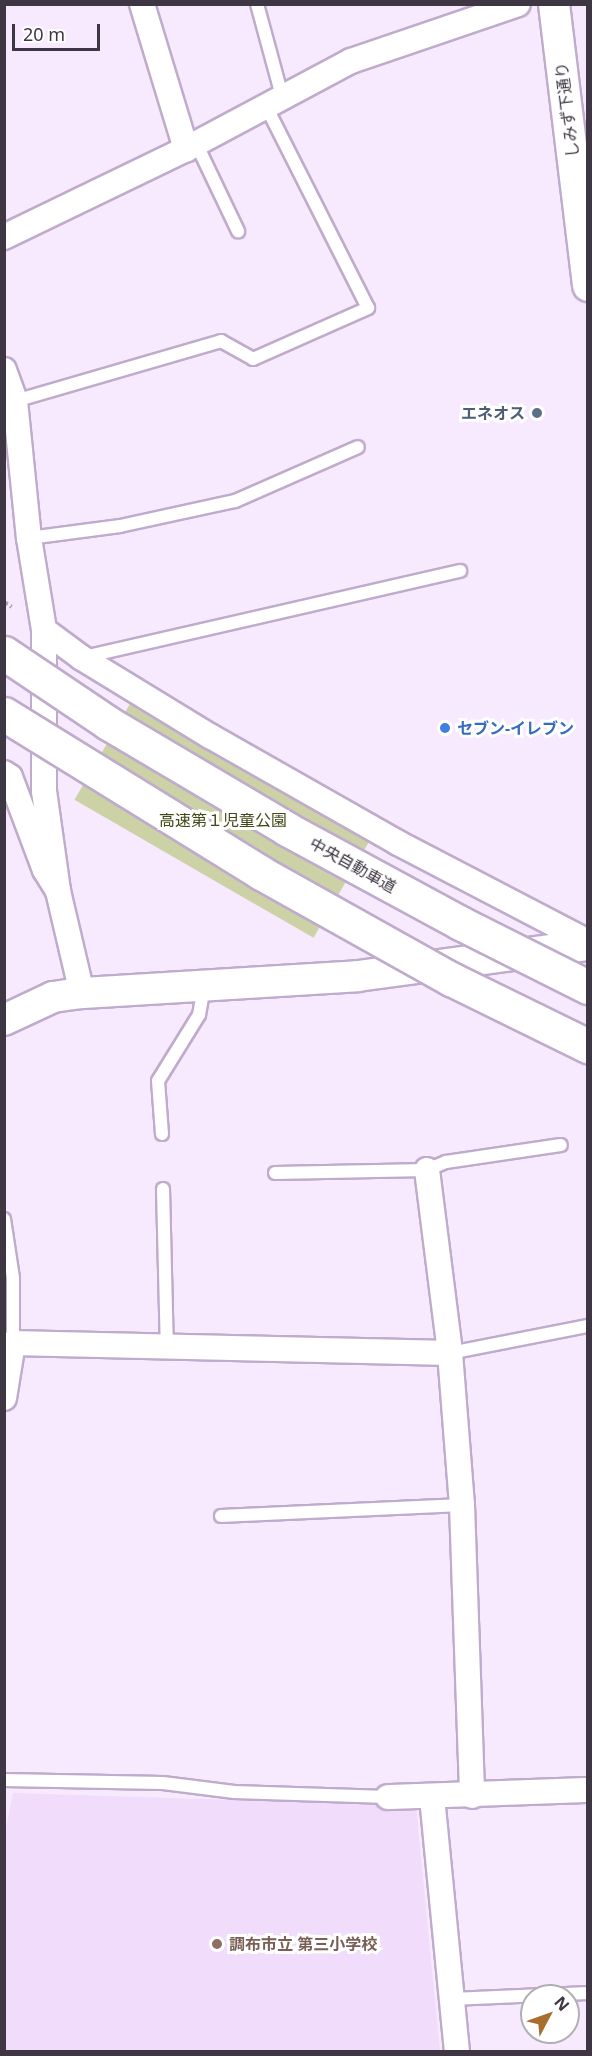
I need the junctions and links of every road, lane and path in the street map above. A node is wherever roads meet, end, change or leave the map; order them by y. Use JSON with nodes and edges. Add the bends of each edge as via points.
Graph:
{"nodes":[{"id":1,"x":142,"y":4,"type":"edge"},
{"id":2,"x":257,"y":4,"type":"edge"},
{"id":3,"x":518,"y":4,"type":"edge"},
{"id":4,"x":554,"y":4,"type":"edge"},
{"id":5,"x":273,"y":100,"type":"junction"},
{"id":6,"x":191,"y":146,"type":"junction"},
{"id":7,"x":7,"y":230,"type":"edge"},
{"id":8,"x":238,"y":231,"type":"dead end"},
{"id":9,"x":588,"y":286,"type":"edge"},
{"id":10,"x":4,"y":370,"type":"edge"},
{"id":11,"x":15,"y":401,"type":"junction"},
{"id":12,"x":358,"y":447,"type":"dead end"},
{"id":13,"x":28,"y":538,"type":"junction"},
{"id":14,"x":460,"y":571,"type":"dead end"},
{"id":15,"x":44,"y":630,"type":"junction"},
{"id":16,"x":4,"y":653,"type":"edge"},
{"id":17,"x":82,"y":658,"type":"junction"},
{"id":18,"x":4,"y":714,"type":"edge"},
{"id":19,"x":4,"y":773,"type":"edge"},
{"id":20,"x":58,"y":891,"type":"junction"},
{"id":21,"x":588,"y":943,"type":"edge"},
{"id":22,"x":204,"y":985,"type":"junction"},
{"id":23,"x":588,"y":987,"type":"edge"},
{"id":24,"x":82,"y":993,"type":"junction"},
{"id":25,"x":4,"y":1020,"type":"edge"},
{"id":26,"x":588,"y":1046,"type":"edge"},
{"id":27,"x":162,"y":1134,"type":"dead end"},
{"id":28,"x":561,"y":1145,"type":"dead end"},
{"id":29,"x":427,"y":1170,"type":"junction"},
{"id":30,"x":275,"y":1173,"type":"dead end"},
{"id":31,"x":163,"y":1189,"type":"dead end"},
{"id":32,"x":4,"y":1219,"type":"edge"},
{"id":33,"x":588,"y":1326,"type":"edge"},
{"id":34,"x":13,"y":1343,"type":"junction"},
{"id":35,"x":167,"y":1349,"type":"junction"},
{"id":36,"x":450,"y":1353,"type":"junction"},
{"id":37,"x":4,"y":1398,"type":"edge"},
{"id":38,"x":462,"y":1505,"type":"junction"},
{"id":39,"x":221,"y":1516,"type":"dead end"},
{"id":40,"x":4,"y":1780,"type":"edge"},
{"id":41,"x":588,"y":1790,"type":"edge"},
{"id":42,"x":472,"y":1796,"type":"junction"},
{"id":43,"x":388,"y":1797,"type":"joint"},
{"id":44,"x":432,"y":1797,"type":"junction"},
{"id":45,"x":588,"y":1993,"type":"edge"},
{"id":46,"x":452,"y":1999,"type":"junction"},
{"id":47,"x":457,"y":2052,"type":"edge"}],
"edges":[{"from":1,"to":6,"type":"street"},
{"from":2,"to":5,"type":"lane"},
{"from":3,"to":5,"type":"street","via":[[351,61]]},
{"from":4,"to":9,"type":"street","name":"しみず下通り"},
{"from":5,"to":6,"type":"street"},
{"from":5,"to":11,"type":"lane","via":[[369,308],[253,359],[221,341]]},
{"from":6,"to":7,"type":"street"},
{"from":6,"to":8,"type":"lane"},
{"from":10,"to":11,"type":"street"},
{"from":11,"to":13,"type":"street"},
{"from":12,"to":13,"type":"lane","via":[[235,501],[120,526]]},
{"from":13,"to":15,"type":"street"},
{"from":14,"to":17,"type":"lane"},
{"from":15,"to":17,"type":"street"},
{"from":15,"to":20,"type":"street","via":[[44,791]]},
{"from":16,"to":23,"type":"highway","name":"中央自動車道","bridge":true,"via":[[108,723],[286,829]]},
{"from":17,"to":21,"type":"street","via":[[398,843]]},
{"from":18,"to":26,"type":"highway","bridge":true,"via":[[261,873],[451,979]]},
{"from":19,"to":20,"type":"street","via":[[10,777],[45,870]]},
{"from":20,"to":24,"type":"street"},
{"from":21,"to":22,"type":"street","via":[[358,976]]},
{"from":22,"to":24,"type":"street"},
{"from":22,"to":27,"type":"lane","via":[[199,1015],[158,1081]]},
{"from":24,"to":25,"type":"street","via":[[53,997]]},
{"from":28,"to":29,"type":"lane","via":[[446,1162]]},
{"from":29,"to":30,"type":"lane"},
{"from":29,"to":36,"type":"street"},
{"from":31,"to":35,"type":"lane"},
{"from":32,"to":34,"type":"lane","via":[[13,1278]]},
{"from":33,"to":36,"type":"lane"},
{"from":34,"to":35,"type":"street"},
{"from":34,"to":37,"type":"street"},
{"from":35,"to":36,"type":"street"},
{"from":36,"to":38,"type":"street"},
{"from":38,"to":39,"type":"lane"},
{"from":38,"to":42,"type":"street"},
{"from":40,"to":43,"type":"lane","via":[[163,1783],[234,1792]]},
{"from":41,"to":42,"type":"street"},
{"from":42,"to":44,"type":"street"},
{"from":43,"to":44,"type":"street"},
{"from":44,"to":46,"type":"street"},
{"from":45,"to":46,"type":"lane"},
{"from":46,"to":47,"type":"street"}]}
